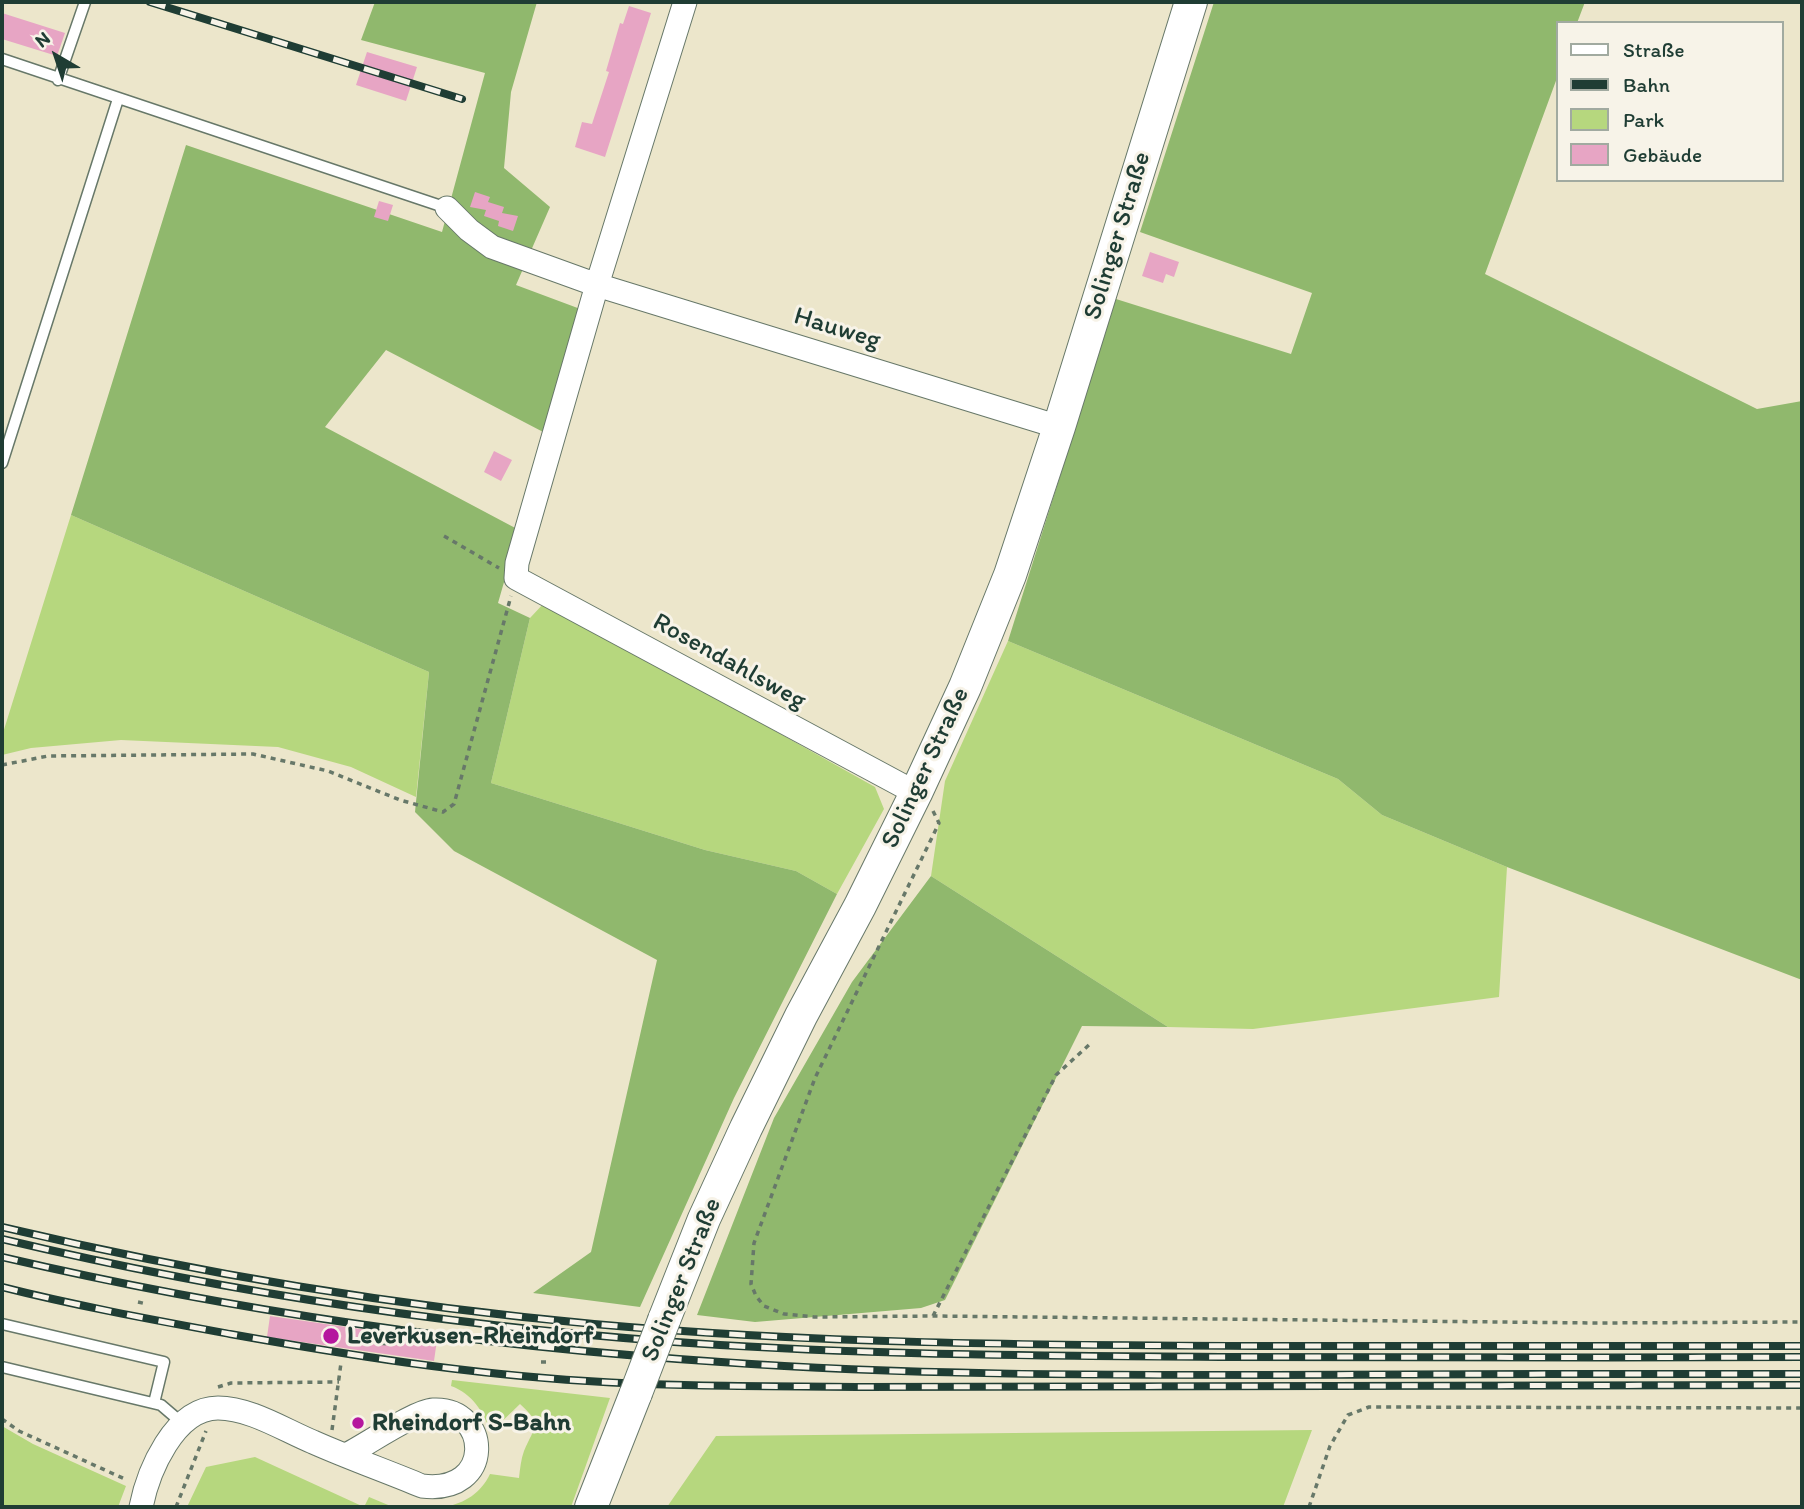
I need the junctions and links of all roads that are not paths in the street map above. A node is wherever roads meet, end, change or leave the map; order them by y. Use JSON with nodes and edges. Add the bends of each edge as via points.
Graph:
{"nodes":[{"id":1,"x":85,"y":2,"type":"edge"},
{"id":2,"x":685,"y":2,"type":"edge"},
{"id":3,"x":1191,"y":2,"type":"edge"},
{"id":4,"x":2,"y":59,"type":"edge"},
{"id":5,"x":58,"y":80,"type":"junction"},
{"id":6,"x":118,"y":99,"type":"junction"},
{"id":7,"x":447,"y":208,"type":"joint"},
{"id":8,"x":597,"y":285,"type":"junction"},
{"id":9,"x":1059,"y":427,"type":"junction"},
{"id":10,"x":2,"y":463,"type":"edge"},
{"id":11,"x":916,"y":793,"type":"junction"},
{"id":12,"x":2,"y":1324,"type":"edge"},
{"id":13,"x":2,"y":1367,"type":"edge"},
{"id":14,"x":154,"y":1403,"type":"junction"},
{"id":15,"x":182,"y":1423,"type":"junction"},
{"id":16,"x":346,"y":1455,"type":"junction"},
{"id":17,"x":143,"y":1498,"type":"edge"},
{"id":18,"x":591,"y":1507,"type":"edge"}],
"edges":[{"from":1,"to":5,"type":"lane"},
{"from":2,"to":8,"type":"street"},
{"from":3,"to":9,"type":"main road","name":"Solinger Straße"},
{"from":4,"to":5,"type":"lane"},
{"from":5,"to":6,"type":"lane"},
{"from":6,"to":7,"type":"lane"},
{"from":6,"to":10,"type":"lane"},
{"from":7,"to":8,"type":"street","name":"Hauweg","via":[[492,247]]},
{"from":8,"to":9,"type":"street","name":"Hauweg"},
{"from":8,"to":11,"type":"street","name":"Rosendahlsweg","via":[[516,578]]},
{"from":9,"to":11,"type":"main road","name":"Solinger Straße","via":[[1010,575]]},
{"from":11,"to":18,"type":"main road","name":"Solinger Straße","bridge":true,"via":[[801,1016],[704,1219]]},
{"from":12,"to":14,"type":"lane","via":[[164,1363]]},
{"from":13,"to":14,"type":"lane"},
{"from":14,"to":15,"type":"lane"},
{"from":15,"to":16,"type":"street","via":[[216,1408],[245,1413]]},
{"from":15,"to":17,"type":"street","via":[[168,1439]]},
{"from":16,"to":16,"type":"street","via":[[437,1488],[468,1474],[477,1460],[478,1445],[462,1419],[431,1410]]}]}
